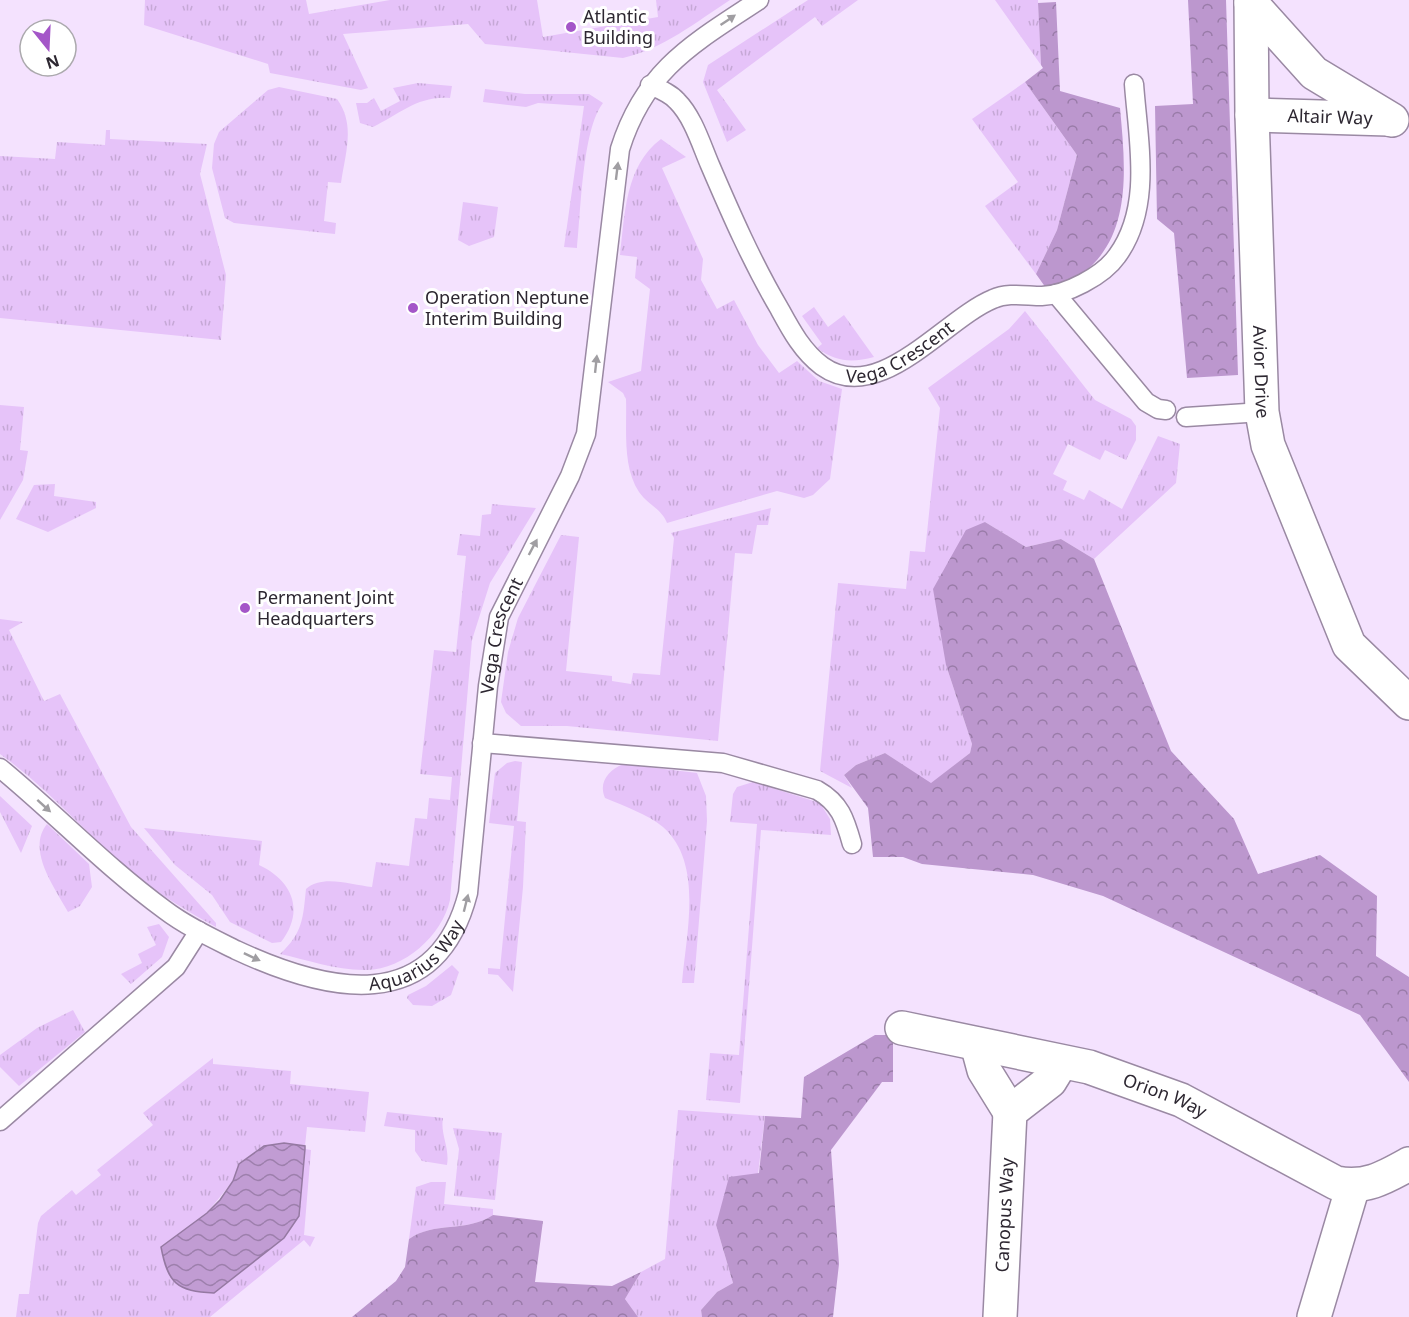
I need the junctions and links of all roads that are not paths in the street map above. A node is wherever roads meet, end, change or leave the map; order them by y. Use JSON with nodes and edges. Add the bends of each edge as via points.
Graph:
{"nodes":[{"id":1,"x":759,"y":0,"type":"edge"},
{"id":2,"x":1251,"y":2,"type":"edge"},
{"id":3,"x":1134,"y":84,"type":"dead end"},
{"id":4,"x":650,"y":85,"type":"junction"},
{"id":5,"x":1252,"y":115,"type":"junction"},
{"id":6,"x":1401,"y":120,"type":"edge"},
{"id":7,"x":1056,"y":294,"type":"junction"},
{"id":8,"x":1166,"y":410,"type":"dead end"},
{"id":9,"x":1262,"y":412,"type":"junction"},
{"id":10,"x":1186,"y":417,"type":"dead end"},
{"id":11,"x":1409,"y":703,"type":"edge"},
{"id":12,"x":482,"y":743,"type":"junction"},
{"id":13,"x":0,"y":768,"type":"edge"},
{"id":14,"x":852,"y":844,"type":"dead end"},
{"id":15,"x":200,"y":931,"type":"junction"},
{"id":16,"x":902,"y":1028,"type":"dead end"},
{"id":17,"x":977,"y":1044,"type":"junction"},
{"id":18,"x":1061,"y":1063,"type":"junction"},
{"id":19,"x":1010,"y":1112,"type":"junction"},
{"id":20,"x":0,"y":1121,"type":"edge"},
{"id":21,"x":1409,"y":1164,"type":"edge"},
{"id":22,"x":1353,"y":1186,"type":"junction"},
{"id":23,"x":1000,"y":1317,"type":"edge"},
{"id":24,"x":1314,"y":1317,"type":"edge"}],
"edges":[{"from":4,"to":1,"type":"lane","name":"Vega Crescent","one_way":true,"via":[[692,45]]},
{"from":2,"to":5,"type":"street","name":"Avior Drive"},
{"from":2,"to":6,"type":"street","via":[[1314,73]]},
{"from":3,"to":7,"type":"lane","name":"Vega Crescent","via":[[1140,190],[1136,219],[1112,263]]},
{"from":4,"to":7,"type":"lane","name":"Vega Crescent","via":[[683,108],[751,261],[809,355],[836,374],[860,376],[886,369],[996,297]]},
{"from":12,"to":4,"type":"lane","name":"Vega Crescent","one_way":true,"via":[[499,617],[570,476],[586,434],[620,149],[626,127]]},
{"from":5,"to":6,"type":"street","name":"Altair Way"},
{"from":5,"to":9,"type":"street","name":"Avior Drive"},
{"from":7,"to":8,"type":"lane","via":[[1146,402]]},
{"from":9,"to":10,"type":"lane"},
{"from":9,"to":11,"type":"street","name":"Avior Drive","via":[[1268,445],[1349,645]]},
{"from":12,"to":14,"type":"lane","via":[[723,763],[828,796],[842,811]]},
{"from":15,"to":12,"type":"lane","name":"Aquarius Way","one_way":true,"via":[[271,966],[332,983],[372,987],[412,973],[436,954],[461,921],[468,893]]},
{"from":13,"to":15,"type":"lane","name":"Aquarius Way","one_way":true,"via":[[166,912]]},
{"from":15,"to":20,"type":"lane","via":[[176,967]]},
{"from":16,"to":17,"type":"street","name":"Orion Way"},
{"from":17,"to":18,"type":"street","name":"Orion Way"},
{"from":17,"to":19,"type":"street","via":[[984,1070]]},
{"from":18,"to":19,"type":"street","via":[[1050,1081]]},
{"from":18,"to":22,"type":"street","name":"Orion Way","via":[[1089,1067],[1181,1100],[1312,1172]]},
{"from":19,"to":23,"type":"street","name":"Canopus Way"},
{"from":21,"to":22,"type":"street","name":"Orion Way","via":[[1377,1182]]},
{"from":22,"to":24,"type":"street"}]}
